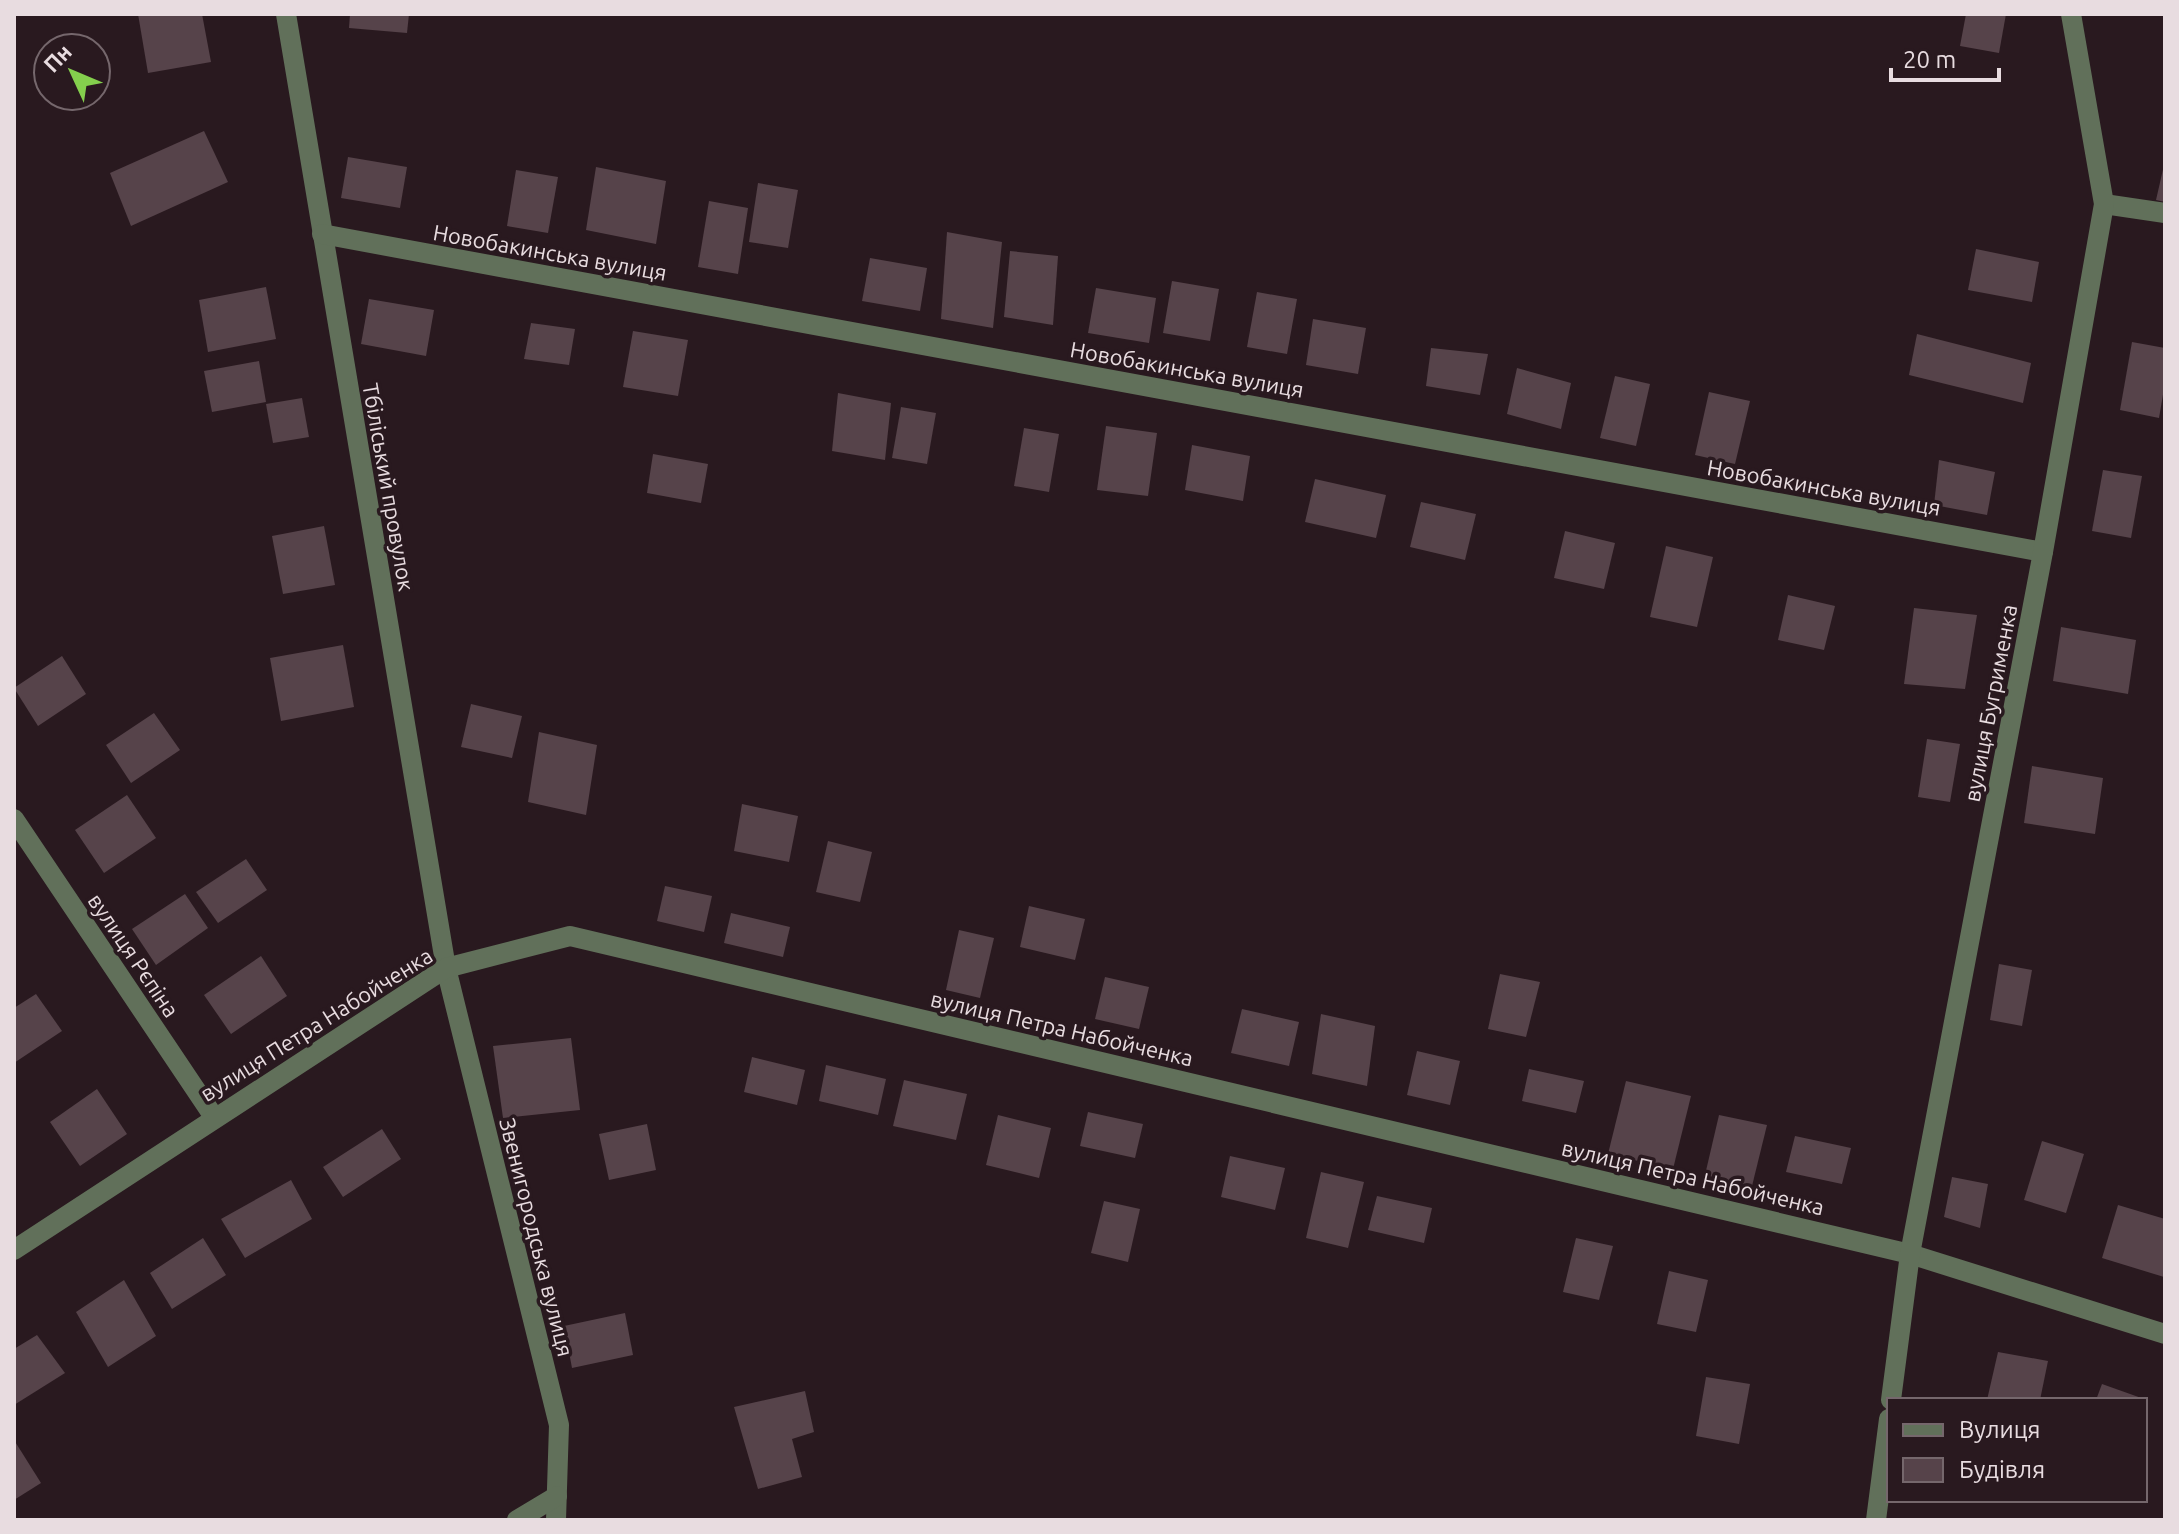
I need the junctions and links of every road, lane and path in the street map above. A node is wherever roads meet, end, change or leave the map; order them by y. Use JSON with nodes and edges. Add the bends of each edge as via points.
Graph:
{"nodes":[{"id":1,"x":286,"y":14,"type":"edge"},
{"id":2,"x":2071,"y":14,"type":"edge"},
{"id":3,"x":2104,"y":204,"type":"junction"},
{"id":4,"x":2165,"y":213,"type":"edge"},
{"id":5,"x":322,"y":234,"type":"junction"},
{"id":6,"x":2043,"y":552,"type":"junction"},
{"id":7,"x":14,"y":819,"type":"edge"},
{"id":8,"x":446,"y":968,"type":"junction"},
{"id":9,"x":214,"y":1117,"type":"junction"},
{"id":10,"x":14,"y":1250,"type":"edge"},
{"id":11,"x":1910,"y":1254,"type":"junction"},
{"id":12,"x":2165,"y":1334,"type":"edge"},
{"id":13,"x":1891,"y":1398,"type":"edge"},
{"id":14,"x":1887,"y":1435,"type":"edge"},
{"id":15,"x":557,"y":1496,"type":"junction"},
{"id":16,"x":517,"y":1520,"type":"edge"},
{"id":17,"x":556,"y":1520,"type":"edge"},
{"id":18,"x":1876,"y":1520,"type":"edge"}],
"edges":[{"from":1,"to":5,"type":"street","name":"Тбіліський провулок"},
{"from":2,"to":3,"type":"street","name":"вулиця Бугрименка"},
{"from":3,"to":4,"type":"street"},
{"from":3,"to":6,"type":"street","name":"вулиця Бугрименка"},
{"from":5,"to":6,"type":"street","name":"Новобакинська вулиця"},
{"from":5,"to":8,"type":"street","name":"Тбіліський провулок"},
{"from":6,"to":11,"type":"street","name":"вулиця Бугрименка"},
{"from":7,"to":9,"type":"street","name":"вулиця Рєпіна"},
{"from":8,"to":9,"type":"street","name":"вулиця Петра Набойченка"},
{"from":8,"to":11,"type":"street","name":"вулиця Петра Набойченка","via":[[570,936]]},
{"from":8,"to":15,"type":"street","name":"Звенигородська вулиця","via":[[559,1425]]},
{"from":9,"to":10,"type":"street","name":"вулиця Петра Набойченка"},
{"from":11,"to":12,"type":"street","name":"вулиця Петра Набойченка"},
{"from":11,"to":13,"type":"street","name":"вулиця Бугрименка"},
{"from":14,"to":18,"type":"street"},
{"from":15,"to":16,"type":"street"},
{"from":15,"to":17,"type":"street","name":"Звенигородська вулиця"}]}
